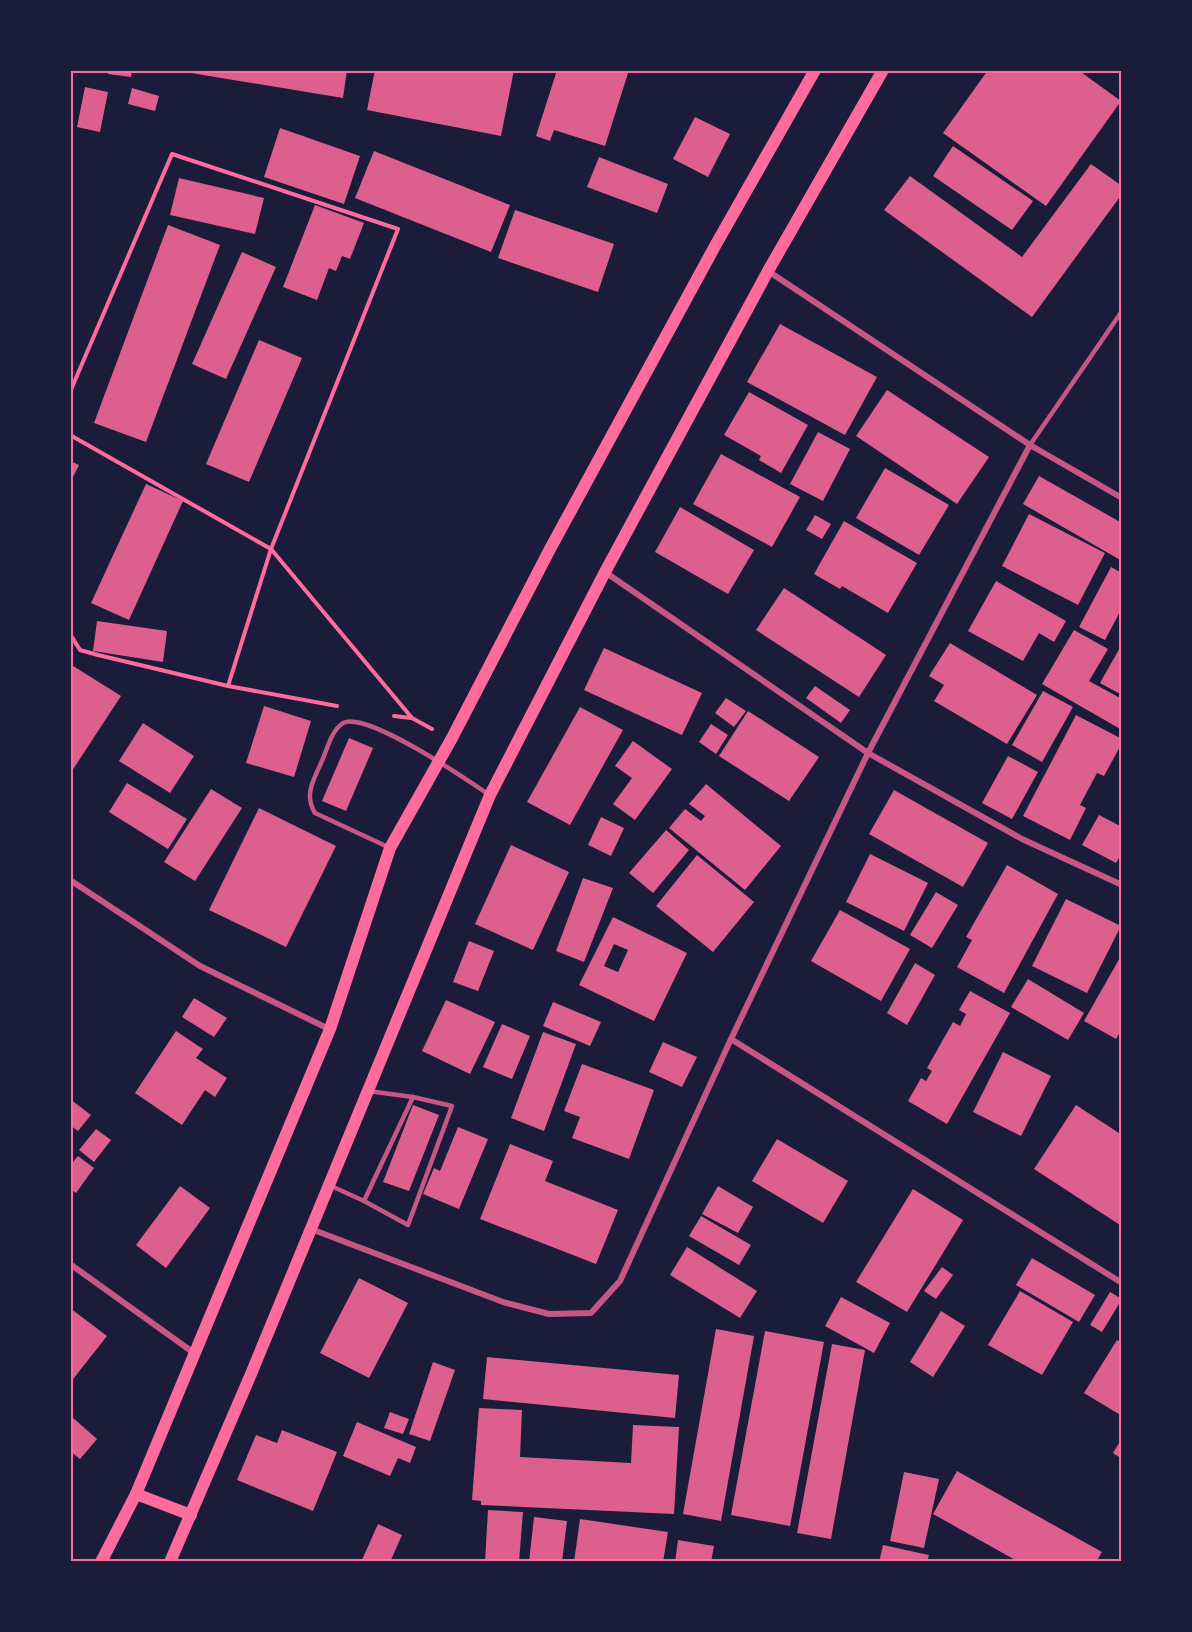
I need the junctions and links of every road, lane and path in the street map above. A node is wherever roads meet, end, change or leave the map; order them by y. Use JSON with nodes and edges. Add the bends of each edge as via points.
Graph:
{"nodes":[{"id":1,"x":815,"y":70,"type":"edge"},
{"id":2,"x":883,"y":70,"type":"edge"},
{"id":3,"x":768,"y":271,"type":"junction"},
{"id":4,"x":1122,"y":311,"type":"edge"},
{"id":5,"x":70,"y":392,"type":"edge"},
{"id":6,"x":70,"y":435,"type":"edge"},
{"id":7,"x":1030,"y":445,"type":"junction"},
{"id":8,"x":1122,"y":498,"type":"edge"},
{"id":9,"x":271,"y":549,"type":"junction"},
{"id":10,"x":604,"y":572,"type":"junction"},
{"id":11,"x":70,"y":634,"type":"edge"},
{"id":12,"x":228,"y":686,"type":"junction"},
{"id":13,"x":343,"y":708,"type":"dead end"},
{"id":14,"x":389,"y":715,"type":"dead end"},
{"id":15,"x":412,"y":718,"type":"junction"},
{"id":16,"x":452,"y":738,"type":"junction"},
{"id":17,"x":868,"y":753,"type":"junction"},
{"id":18,"x":439,"y":760,"type":"junction"},
{"id":19,"x":490,"y":795,"type":"junction"},
{"id":20,"x":390,"y":848,"type":"junction"},
{"id":21,"x":70,"y":880,"type":"edge"},
{"id":22,"x":1122,"y":885,"type":"edge"},
{"id":23,"x":330,"y":1029,"type":"junction"},
{"id":24,"x":731,"y":1039,"type":"junction"},
{"id":25,"x":368,"y":1091,"type":"junction"},
{"id":26,"x":413,"y":1097,"type":"junction"},
{"id":27,"x":329,"y":1185,"type":"junction"},
{"id":28,"x":364,"y":1201,"type":"junction"},
{"id":29,"x":311,"y":1229,"type":"junction"},
{"id":30,"x":70,"y":1264,"type":"edge"},
{"id":31,"x":1122,"y":1283,"type":"edge"},
{"id":32,"x":195,"y":1353,"type":"junction"},
{"id":33,"x":136,"y":1494,"type":"junction"},
{"id":34,"x":191,"y":1515,"type":"junction"},
{"id":35,"x":100,"y":1562,"type":"edge"},
{"id":36,"x":170,"y":1562,"type":"edge"}],
"edges":[{"from":1,"to":16,"type":"main road","via":[[703,267]]},
{"from":2,"to":3,"type":"main road"},
{"from":3,"to":7,"type":"street"},
{"from":3,"to":10,"type":"main road"},
{"from":4,"to":7,"type":"lane"},
{"from":5,"to":9,"type":"path","via":[[172,154],[399,229]]},
{"from":6,"to":9,"type":"path"},
{"from":7,"to":8,"type":"street"},
{"from":7,"to":17,"type":"street"},
{"from":9,"to":12,"type":"path"},
{"from":9,"to":15,"type":"path"},
{"from":10,"to":17,"type":"street"},
{"from":10,"to":19,"type":"main road"},
{"from":11,"to":12,"type":"path","via":[[80,650]]},
{"from":12,"to":13,"type":"path"},
{"from":14,"to":15,"type":"path"},
{"from":15,"to":16,"type":"path"},
{"from":16,"to":18,"type":"main road"},
{"from":17,"to":22,"type":"street","via":[[1022,839]]},
{"from":17,"to":24,"type":"street"},
{"from":18,"to":19,"type":"lane"},
{"from":18,"to":20,"type":"main road"},
{"from":18,"to":20,"type":"lane","via":[[360,721],[345,722],[335,730],[309,791],[309,803],[315,813]]},
{"from":19,"to":25,"type":"main road"},
{"from":20,"to":23,"type":"main road"},
{"from":21,"to":23,"type":"street","via":[[200,966]]},
{"from":23,"to":32,"type":"main road"},
{"from":24,"to":29,"type":"street","via":[[620,1281],[591,1313],[549,1314],[503,1302]]},
{"from":24,"to":31,"type":"street"},
{"from":25,"to":26,"type":"lane"},
{"from":25,"to":27,"type":"main road"},
{"from":26,"to":28,"type":"lane"},
{"from":26,"to":28,"type":"lane","via":[[452,1106],[408,1225]]},
{"from":27,"to":28,"type":"lane"},
{"from":27,"to":29,"type":"main road"},
{"from":29,"to":34,"type":"main road"},
{"from":30,"to":32,"type":"street"},
{"from":32,"to":33,"type":"main road"},
{"from":33,"to":34,"type":"main road"},
{"from":33,"to":35,"type":"main road"},
{"from":34,"to":36,"type":"main road"}]}
